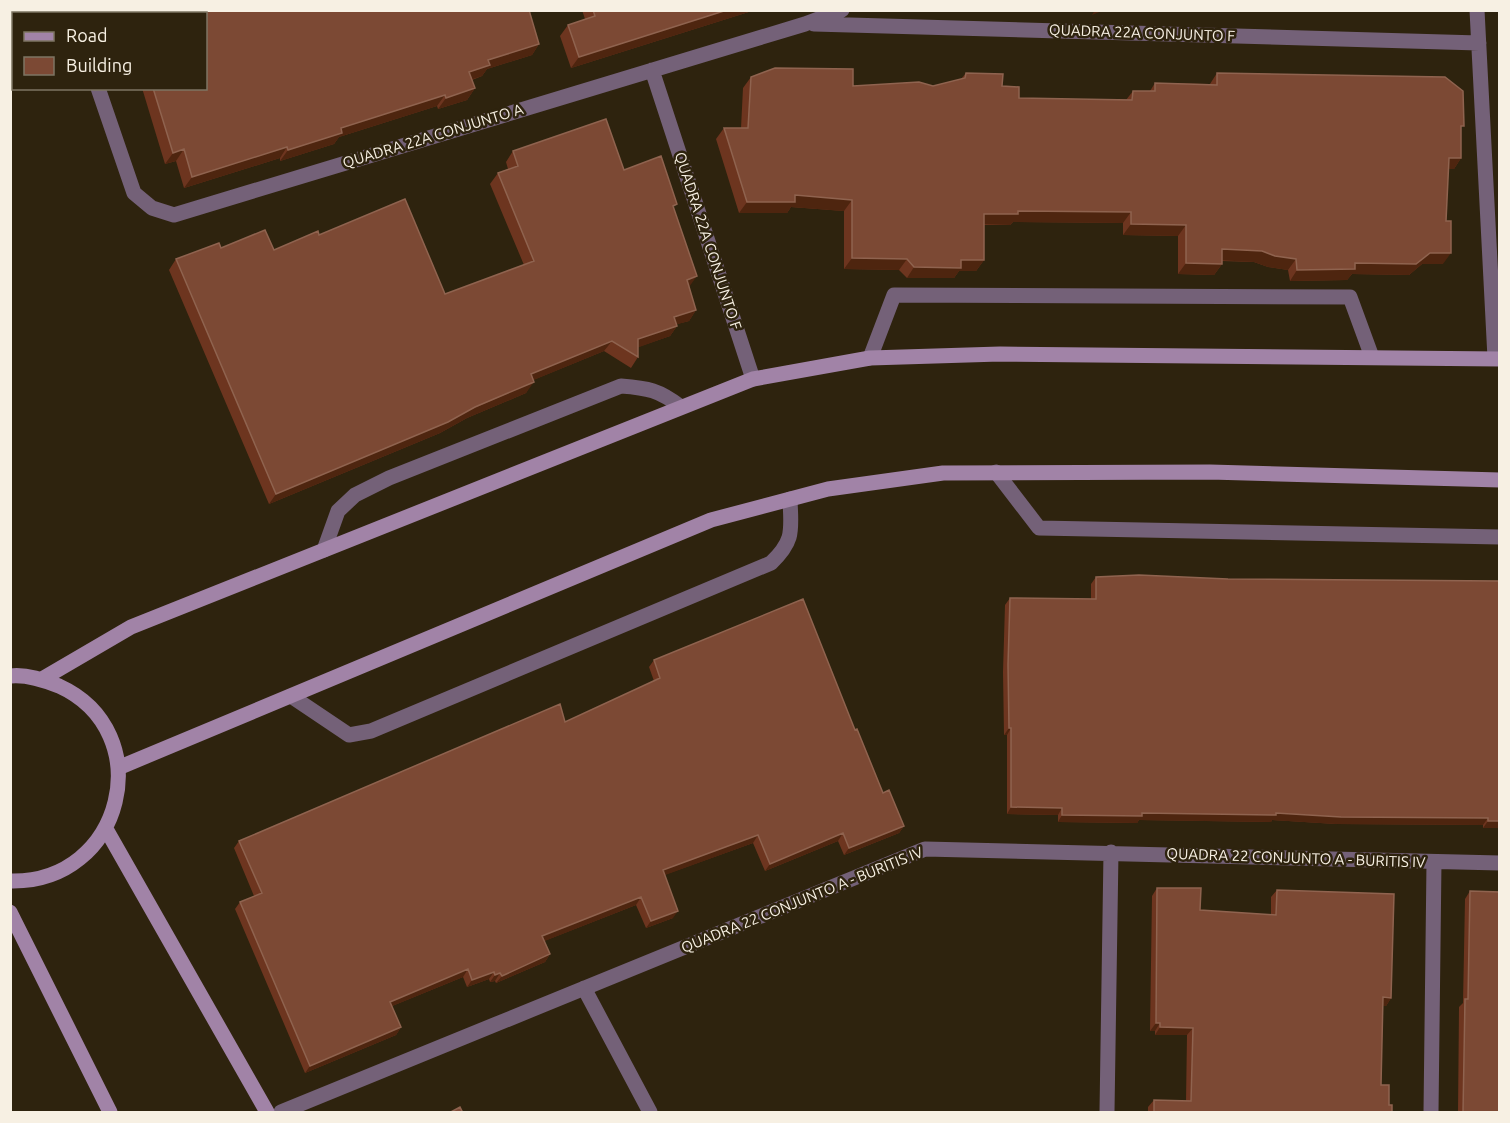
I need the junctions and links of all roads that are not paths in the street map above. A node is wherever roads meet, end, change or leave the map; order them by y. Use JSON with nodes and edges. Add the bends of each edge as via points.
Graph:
{"nodes":[{"id":1,"x":843,"y":10,"type":"edge"},
{"id":2,"x":1477,"y":10,"type":"edge"},
{"id":3,"x":805,"y":24,"type":"junction"},
{"id":4,"x":1479,"y":43,"type":"junction"},
{"id":5,"x":652,"y":70,"type":"junction"},
{"id":6,"x":99,"y":90,"type":"edge"},
{"id":7,"x":1372,"y":357,"type":"junction"},
{"id":8,"x":870,"y":358,"type":"junction"},
{"id":9,"x":1497,"y":359,"type":"edge"},
{"id":10,"x":753,"y":379,"type":"junction"},
{"id":11,"x":681,"y":407,"type":"junction"},
{"id":12,"x":996,"y":472,"type":"junction"},
{"id":13,"x":1500,"y":480,"type":"edge"},
{"id":14,"x":790,"y":499,"type":"junction"},
{"id":15,"x":1500,"y":537,"type":"edge"},
{"id":16,"x":324,"y":550,"type":"junction"},
{"id":17,"x":12,"y":673,"type":"edge"},
{"id":18,"x":42,"y":679,"type":"junction"},
{"id":19,"x":291,"y":696,"type":"junction"},
{"id":20,"x":118,"y":768,"type":"junction"},
{"id":21,"x":106,"y":829,"type":"junction"},
{"id":22,"x":1111,"y":852,"type":"junction"},
{"id":23,"x":1434,"y":862,"type":"junction"},
{"id":24,"x":1500,"y":863,"type":"edge"},
{"id":25,"x":10,"y":881,"type":"edge"},
{"id":26,"x":10,"y":912,"type":"edge"},
{"id":27,"x":584,"y":988,"type":"junction"},
{"id":28,"x":110,"y":1113,"type":"edge"},
{"id":29,"x":267,"y":1113,"type":"edge"},
{"id":30,"x":281,"y":1113,"type":"edge"},
{"id":31,"x":650,"y":1113,"type":"edge"},
{"id":32,"x":1107,"y":1113,"type":"edge"},
{"id":33,"x":1431,"y":1113,"type":"edge"}],
"edges":[{"from":1,"to":3,"type":"street","name":"QUADRA 22A CONJUNTO A"},
{"from":2,"to":4,"type":"street"},
{"from":3,"to":4,"type":"street","name":"QUADRA 22A CONJUNTO F"},
{"from":3,"to":5,"type":"street","name":"QUADRA 22A CONJUNTO A"},
{"from":4,"to":9,"type":"street"},
{"from":5,"to":6,"type":"street","name":"QUADRA 22A CONJUNTO A","via":[[174,215],[152,208],[134,193]]},
{"from":5,"to":10,"type":"street","name":"QUADRA 22A CONJUNTO F"},
{"from":7,"to":8,"type":"street","via":[[1000,354]]},
{"from":7,"to":8,"type":"street","via":[[1350,297],[894,295]]},
{"from":7,"to":9,"type":"street"},
{"from":8,"to":10,"type":"street"},
{"from":10,"to":11,"type":"street"},
{"from":11,"to":16,"type":"street"},
{"from":11,"to":16,"type":"street","via":[[665,394],[621,386],[389,478],[355,495],[338,511]]},
{"from":12,"to":13,"type":"street","via":[[1210,472]]},
{"from":12,"to":14,"type":"street","via":[[944,473],[828,489]]},
{"from":12,"to":15,"type":"street","via":[[1039,528]]},
{"from":14,"to":19,"type":"street","via":[[711,520]]},
{"from":14,"to":19,"type":"street","via":[[791,535],[785,550],[771,563],[371,731],[350,735]]},
{"from":16,"to":18,"type":"street","via":[[131,627]]},
{"from":17,"to":18,"type":"street"},
{"from":18,"to":20,"type":"street","via":[[71,692],[94,712],[111,738]]},
{"from":19,"to":20,"type":"street"},
{"from":20,"to":21,"type":"street","via":[[117,800]]},
{"from":21,"to":25,"type":"street","via":[[86,854],[59,873],[28,882]]},
{"from":21,"to":29,"type":"street"},
{"from":22,"to":23,"type":"street","name":"QUADRA 22 CONJUNTO A - BURITIS IV"},
{"from":22,"to":27,"type":"street","name":"QUADRA 22 CONJUNTO A - BURITIS IV","via":[[925,849]]},
{"from":22,"to":32,"type":"street"},
{"from":23,"to":24,"type":"street","name":"QUADRA 22 CONJUNTO A - BURITIS IV"},
{"from":23,"to":33,"type":"street"},
{"from":26,"to":28,"type":"street"},
{"from":27,"to":30,"type":"street","name":"QUADRA 22 CONJUNTO A - BURITIS IV"},
{"from":27,"to":31,"type":"street"}]}
